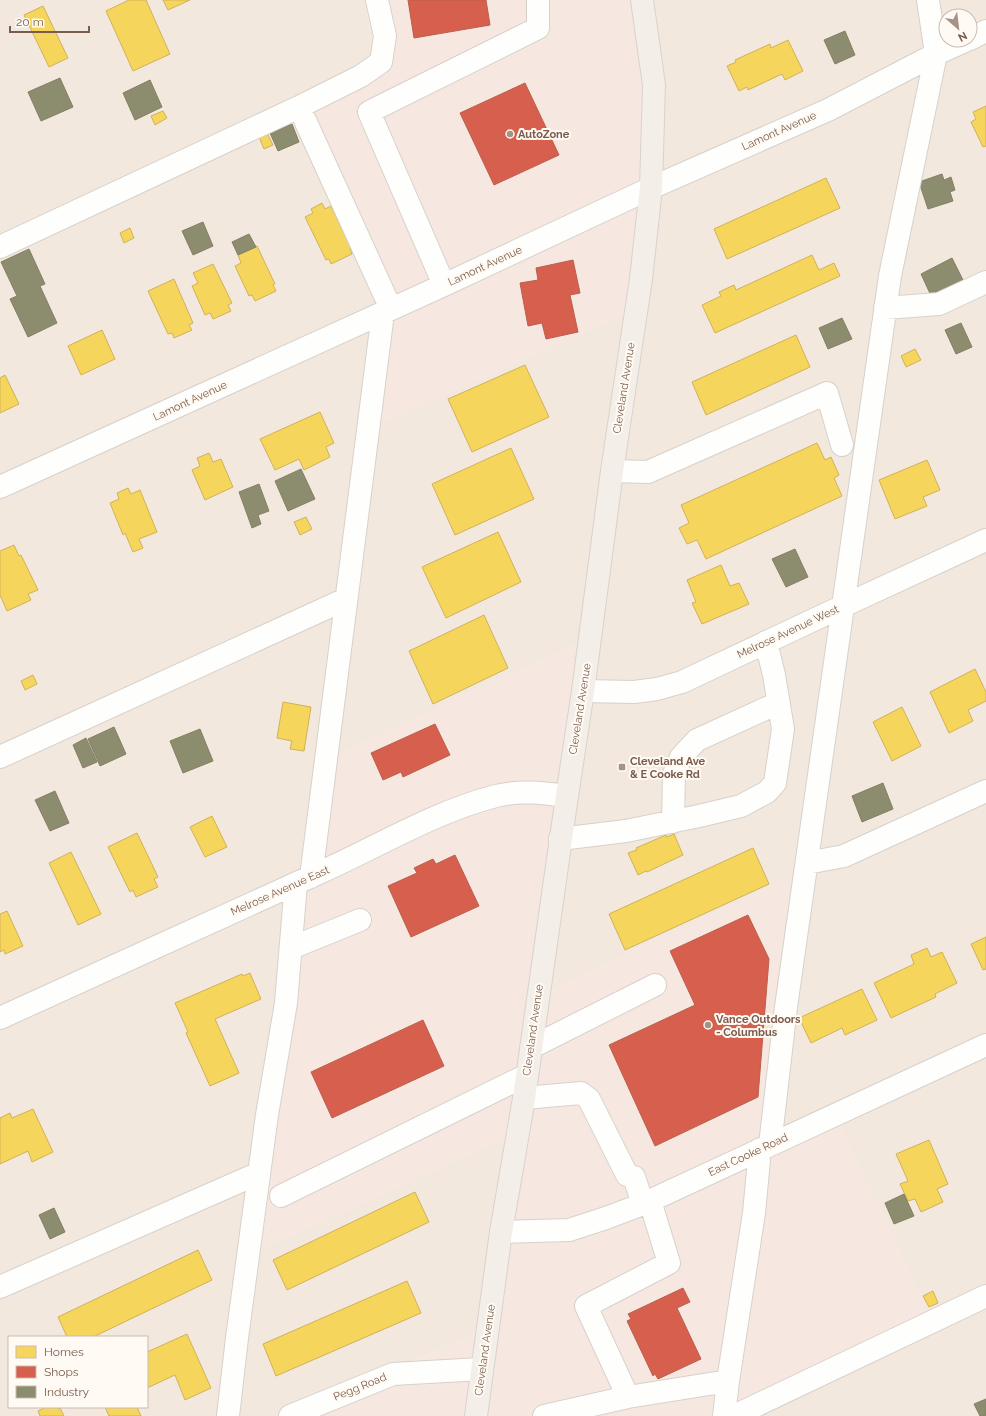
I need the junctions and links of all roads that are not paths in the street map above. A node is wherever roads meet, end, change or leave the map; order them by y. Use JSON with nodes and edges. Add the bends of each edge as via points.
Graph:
{"nodes":[{"id":1,"x":377,"y":0,"type":"edge"},
{"id":2,"x":538,"y":0,"type":"edge"},
{"id":3,"x":642,"y":0,"type":"edge"},
{"id":4,"x":928,"y":0,"type":"edge"},
{"id":5,"x":949,"y":48,"type":"edge"},
{"id":6,"x":936,"y":54,"type":"junction"},
{"id":7,"x":299,"y":107,"type":"junction"},
{"id":8,"x":652,"y":188,"type":"junction"},
{"id":9,"x":0,"y":247,"type":"edge"},
{"id":10,"x":986,"y":282,"type":"edge"},
{"id":11,"x":444,"y":285,"type":"junction"},
{"id":12,"x":885,"y":308,"type":"junction"},
{"id":13,"x":387,"y":310,"type":"junction"},
{"id":14,"x":842,"y":445,"type":"dead end"},
{"id":15,"x":612,"y":471,"type":"junction"},
{"id":16,"x":0,"y":487,"type":"edge"},
{"id":17,"x":986,"y":540,"type":"edge"},
{"id":18,"x":346,"y":599,"type":"junction"},
{"id":19,"x":843,"y":606,"type":"junction"},
{"id":20,"x":766,"y":642,"type":"junction"},
{"id":21,"x":583,"y":691,"type":"junction"},
{"id":22,"x":778,"y":703,"type":"junction"},
{"id":23,"x":0,"y":757,"type":"edge"},
{"id":24,"x":986,"y":791,"type":"edge"},
{"id":25,"x":566,"y":796,"type":"junction"},
{"id":26,"x":673,"y":822,"type":"junction"},
{"id":27,"x":560,"y":838,"type":"junction"},
{"id":28,"x":807,"y":863,"type":"junction"},
{"id":29,"x":304,"y":880,"type":"junction"},
{"id":30,"x":360,"y":920,"type":"dead end"},
{"id":31,"x":291,"y":948,"type":"junction"},
{"id":32,"x":655,"y":985,"type":"dead end"},
{"id":33,"x":0,"y":1018,"type":"edge"},
{"id":34,"x":986,"y":1045,"type":"edge"},
{"id":35,"x":532,"y":1047,"type":"junction"},
{"id":36,"x":527,"y":1075,"type":"junction"},
{"id":37,"x":524,"y":1098,"type":"junction"},
{"id":38,"x":765,"y":1147,"type":"junction"},
{"id":39,"x":259,"y":1173,"type":"junction"},
{"id":40,"x":281,"y":1196,"type":"dead end"},
{"id":41,"x":646,"y":1203,"type":"junction"},
{"id":42,"x":501,"y":1232,"type":"junction"},
{"id":43,"x":0,"y":1287,"type":"edge"},
{"id":44,"x":986,"y":1296,"type":"edge"},
{"id":45,"x":481,"y":1369,"type":"junction"},
{"id":46,"x":728,"y":1381,"type":"junction"},
{"id":47,"x":628,"y":1397,"type":"junction"},
{"id":48,"x":228,"y":1416,"type":"edge"},
{"id":49,"x":290,"y":1416,"type":"edge"},
{"id":50,"x":476,"y":1416,"type":"edge"},
{"id":51,"x":544,"y":1416,"type":"edge"},
{"id":52,"x":724,"y":1416,"type":"edge"},
{"id":53,"x":734,"y":1416,"type":"edge"}],
"edges":[{"from":1,"to":7,"type":"street","via":[[385,36],[381,62],[361,76]]},
{"from":2,"to":11,"type":"street","via":[[538,28],[369,112]]},
{"from":3,"to":8,"type":"main road","name":"Cleveland Avenue","via":[[654,85]]},
{"from":4,"to":6,"type":"street"},
{"from":5,"to":6,"type":"street","name":"Lamont Avenue"},
{"from":6,"to":8,"type":"street","name":"Lamont Avenue","via":[[828,110]]},
{"from":6,"to":12,"type":"street"},
{"from":7,"to":9,"type":"street"},
{"from":7,"to":13,"type":"street"},
{"from":8,"to":11,"type":"street","name":"Lamont Avenue"},
{"from":8,"to":15,"type":"main road","name":"Cleveland Avenue"},
{"from":10,"to":12,"type":"street","via":[[939,304]]},
{"from":11,"to":13,"type":"street","name":"Lamont Avenue"},
{"from":12,"to":19,"type":"street"},
{"from":13,"to":16,"type":"street","name":"Lamont Avenue"},
{"from":13,"to":18,"type":"street"},
{"from":14,"to":15,"type":"street","via":[[827,393],[648,472]]},
{"from":15,"to":21,"type":"main road","name":"Cleveland Avenue"},
{"from":17,"to":19,"type":"street","name":"Melrose Avenue West"},
{"from":18,"to":23,"type":"street"},
{"from":18,"to":29,"type":"street"},
{"from":19,"to":20,"type":"street","name":"Melrose Avenue West"},
{"from":19,"to":28,"type":"street"},
{"from":20,"to":21,"type":"street","name":"Melrose Avenue West","via":[[682,682],[657,689],[634,692]]},
{"from":20,"to":22,"type":"street"},
{"from":21,"to":25,"type":"main road","name":"Cleveland Avenue"},
{"from":22,"to":26,"type":"street","via":[[697,740],[681,757],[674,774]]},
{"from":22,"to":26,"type":"street","via":[[783,728],[774,782],[767,792],[741,806]]},
{"from":24,"to":28,"type":"street","via":[[844,856]]},
{"from":25,"to":27,"type":"main road","name":"Cleveland Avenue"},
{"from":25,"to":29,"type":"street","name":"Melrose Avenue East","via":[[524,792],[497,796],[461,807],[413,827]]},
{"from":26,"to":27,"type":"street","via":[[626,831]]},
{"from":27,"to":35,"type":"main road","name":"Cleveland Avenue"},
{"from":28,"to":38,"type":"street"},
{"from":29,"to":31,"type":"street"},
{"from":29,"to":33,"type":"street","name":"Melrose Avenue East"},
{"from":30,"to":31,"type":"street"},
{"from":31,"to":39,"type":"street","via":[[286,1004]]},
{"from":32,"to":35,"type":"street"},
{"from":34,"to":38,"type":"street","name":"East Cooke Road"},
{"from":35,"to":36,"type":"main road","name":"Cleveland Avenue"},
{"from":36,"to":37,"type":"main road","name":"Cleveland Avenue"},
{"from":36,"to":40,"type":"street"},
{"from":37,"to":41,"type":"street","via":[[581,1093],[589,1099],[627,1175],[634,1177]]},
{"from":37,"to":42,"type":"main road","name":"Cleveland Avenue"},
{"from":38,"to":41,"type":"street","name":"East Cooke Road"},
{"from":38,"to":46,"type":"street"},
{"from":39,"to":43,"type":"street"},
{"from":39,"to":48,"type":"street"},
{"from":41,"to":42,"type":"street","name":"East Cooke Road","via":[[568,1230]]},
{"from":41,"to":47,"type":"street","via":[[669,1263],[586,1306]]},
{"from":42,"to":45,"type":"main road","name":"Cleveland Avenue"},
{"from":44,"to":53,"type":"street"},
{"from":45,"to":49,"type":"street","name":"Pegg Road","via":[[393,1374]]},
{"from":45,"to":50,"type":"main road","name":"Cleveland Avenue"},
{"from":46,"to":47,"type":"street"},
{"from":46,"to":52,"type":"street"},
{"from":47,"to":51,"type":"street"}]}
